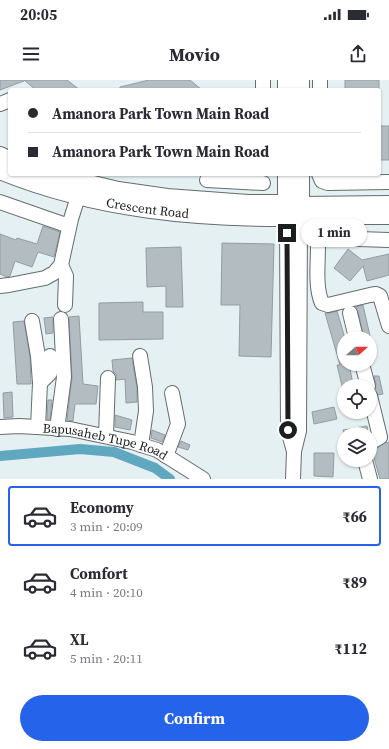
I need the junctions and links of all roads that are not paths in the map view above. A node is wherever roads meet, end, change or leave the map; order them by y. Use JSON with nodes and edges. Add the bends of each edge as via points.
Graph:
{"nodes":[{"id":1,"x":14,"y":176,"type":"edge"},
{"id":2,"x":54,"y":176,"type":"edge"},
{"id":3,"x":287,"y":176,"type":"edge"},
{"id":4,"x":300,"y":176,"type":"edge"},
{"id":5,"x":320,"y":176,"type":"edge"},
{"id":6,"x":209,"y":177,"type":"edge"},
{"id":7,"x":263,"y":178,"type":"edge"},
{"id":8,"x":389,"y":182,"type":"edge"},
{"id":9,"x":81,"y":189,"type":"junction"},
{"id":10,"x":0,"y":202,"type":"edge"},
{"id":11,"x":389,"y":202,"type":"edge"},
{"id":12,"x":263,"y":204,"type":"junction"},
{"id":13,"x":198,"y":207,"type":"junction"},
{"id":14,"x":294,"y":211,"type":"junction"},
{"id":15,"x":389,"y":217,"type":"edge"},
{"id":16,"x":69,"y":226,"type":"junction"},
{"id":17,"x":389,"y":240,"type":"edge"},
{"id":18,"x":61,"y":265,"type":"junction"},
{"id":19,"x":0,"y":286,"type":"edge"},
{"id":20,"x":65,"y":304,"type":"dead end"},
{"id":21,"x":350,"y":313,"type":"dead end"},
{"id":22,"x":61,"y":319,"type":"dead end"},
{"id":23,"x":32,"y":321,"type":"dead end"},
{"id":24,"x":389,"y":326,"type":"edge"},
{"id":25,"x":354,"y":331,"type":"edge"},
{"id":26,"x":50,"y":356,"type":"dead end"},
{"id":27,"x":140,"y":356,"type":"dead end"},
{"id":28,"x":108,"y":378,"type":"dead end"},
{"id":29,"x":40,"y":383,"type":"junction"},
{"id":30,"x":172,"y":393,"type":"dead end"},
{"id":31,"x":376,"y":419,"type":"edge"},
{"id":32,"x":0,"y":426,"type":"edge"},
{"id":33,"x":38,"y":427,"type":"junction"},
{"id":34,"x":57,"y":428,"type":"junction"},
{"id":35,"x":106,"y":436,"type":"junction"},
{"id":36,"x":377,"y":439,"type":"edge"},
{"id":37,"x":141,"y":445,"type":"junction"},
{"id":38,"x":166,"y":456,"type":"junction"},
{"id":39,"x":367,"y":467,"type":"edge"},
{"id":40,"x":203,"y":479,"type":"edge"},
{"id":41,"x":293,"y":479,"type":"edge"},
{"id":42,"x":370,"y":479,"type":"edge"}],
"edges":[{"from":1,"to":9,"type":"main road","name":"Crescent Road","via":[[64,192]]},
{"from":2,"to":9,"type":"main road","name":"Crescent Road"},
{"from":3,"to":14,"type":"main road"},
{"from":4,"to":14,"type":"main road"},
{"from":5,"to":8,"type":"street","via":[[322,181],[328,184]]},
{"from":6,"to":7,"type":"street"},
{"from":6,"to":13,"type":"street"},
{"from":7,"to":12,"type":"street"},
{"from":9,"to":13,"type":"main road","name":"Crescent Road","via":[[167,198]]},
{"from":9,"to":16,"type":"street"},
{"from":10,"to":16,"type":"street"},
{"from":11,"to":14,"type":"street"},
{"from":12,"to":13,"type":"main road","name":"Crescent Road"},
{"from":12,"to":14,"type":"main road","name":"Crescent Road"},
{"from":13,"to":14,"type":"main road","name":"Crescent Road","via":[[248,217]]},
{"from":14,"to":15,"type":"street"},
{"from":14,"to":41,"type":"street","via":[[294,359],[300,431],[294,451]]},
{"from":16,"to":18,"type":"street"},
{"from":17,"to":24,"type":"street","via":[[328,238],[322,239],[318,246],[318,287],[322,303],[328,305],[376,294],[380,296]]},
{"from":18,"to":19,"type":"street","via":[[45,278]]},
{"from":18,"to":20,"type":"street","via":[[66,276]]},
{"from":21,"to":25,"type":"street"},
{"from":22,"to":34,"type":"street","via":[[64,377]]},
{"from":23,"to":29,"type":"street"},
{"from":26,"to":29,"type":"street","via":[[50,374]]},
{"from":27,"to":37,"type":"street","via":[[146,410]]},
{"from":28,"to":35,"type":"street"},
{"from":29,"to":33,"type":"street"},
{"from":30,"to":38,"type":"street","via":[[178,424]]},
{"from":31,"to":36,"type":"street","via":[[380,437]]},
{"from":32,"to":33,"type":"street","name":"Bapusaheb Tupe Road"},
{"from":33,"to":34,"type":"street","name":"Bapusaheb Tupe Road"},
{"from":34,"to":35,"type":"street","name":"Bapusaheb Tupe Road"},
{"from":35,"to":37,"type":"street","name":"Bapusaheb Tupe Road"},
{"from":37,"to":38,"type":"street","name":"Bapusaheb Tupe Road"},
{"from":38,"to":40,"type":"street","name":"Bapusaheb Tupe Road"},
{"from":39,"to":42,"type":"street"}]}
